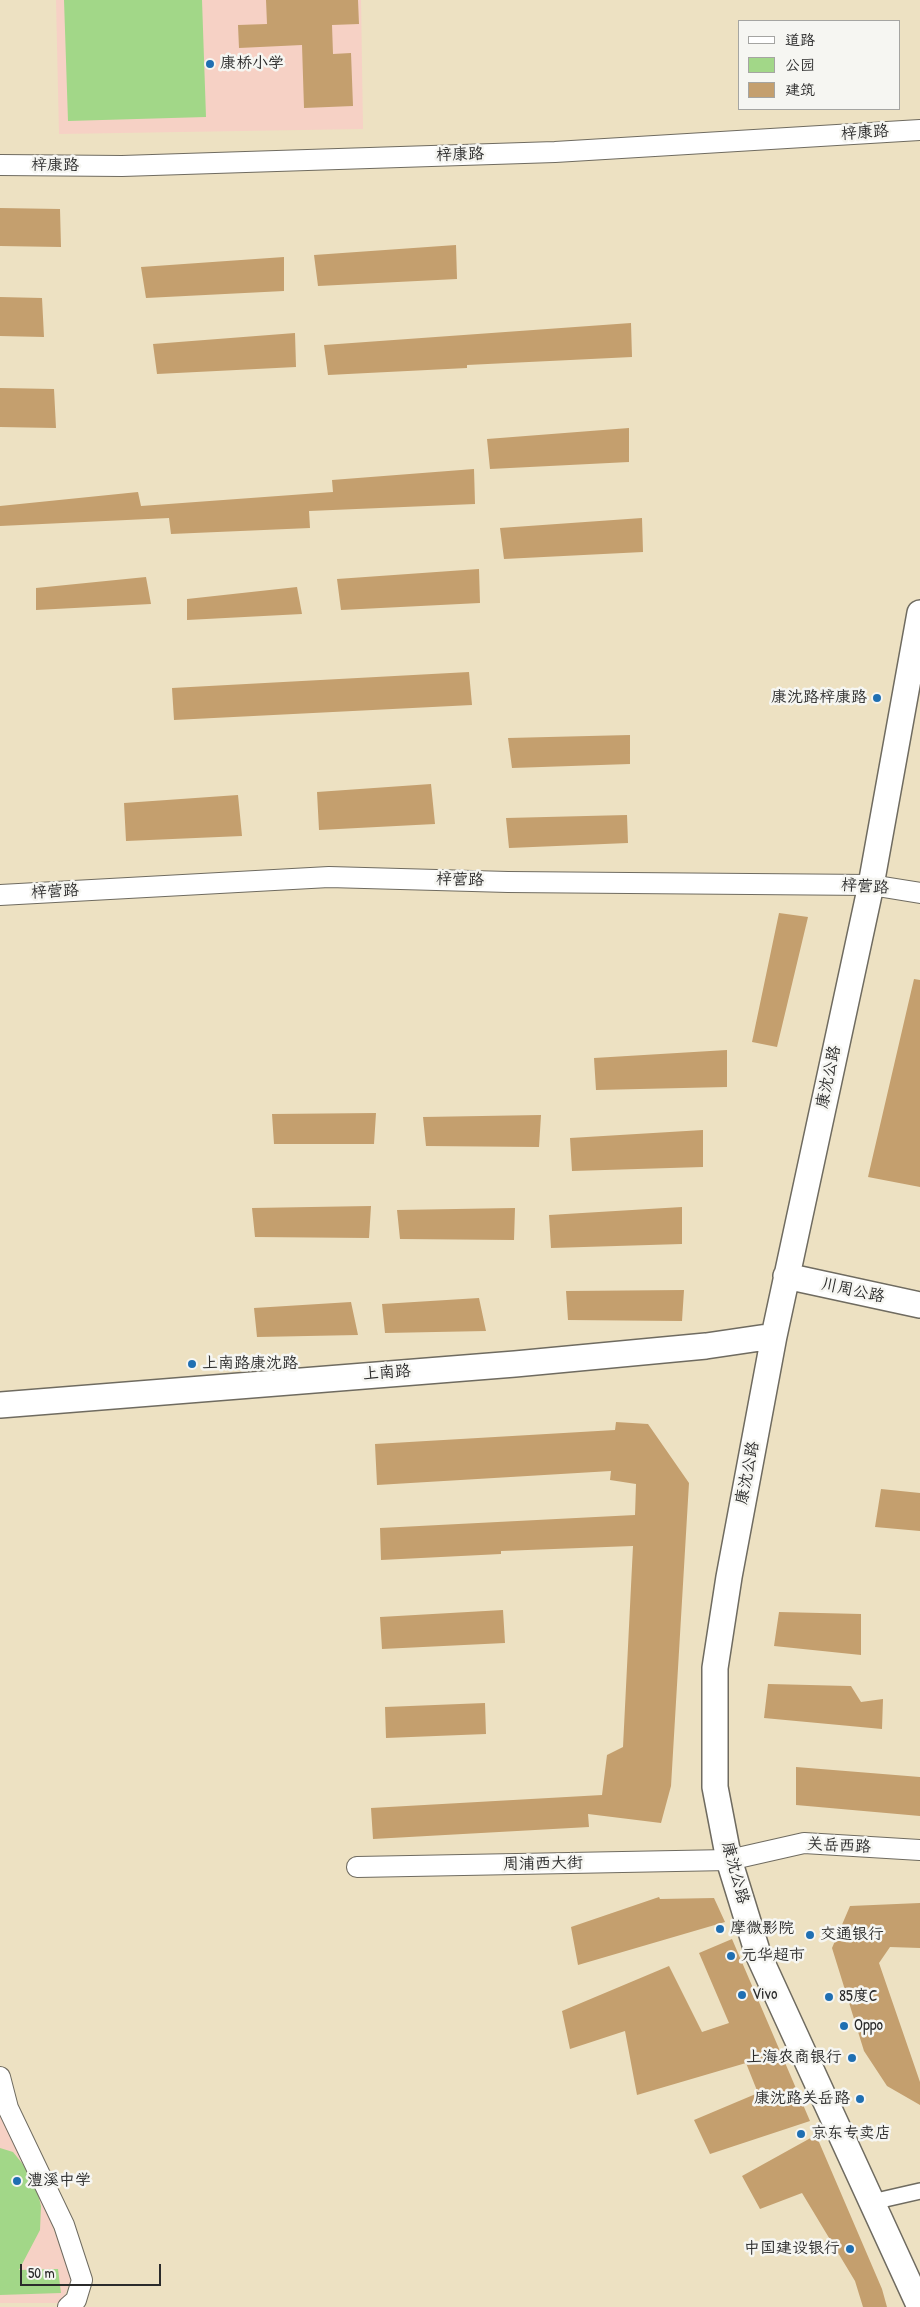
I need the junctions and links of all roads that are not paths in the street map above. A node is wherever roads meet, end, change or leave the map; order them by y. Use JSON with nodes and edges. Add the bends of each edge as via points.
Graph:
{"nodes":[{"id":1,"x":920,"y":130,"type":"edge"},
{"id":2,"x":0,"y":165,"type":"edge"},
{"id":3,"x":920,"y":613,"type":"edge"},
{"id":4,"x":871,"y":885,"type":"junction"},
{"id":5,"x":920,"y":893,"type":"edge"},
{"id":6,"x":0,"y":895,"type":"edge"},
{"id":7,"x":786,"y":1276,"type":"junction"},
{"id":8,"x":920,"y":1305,"type":"edge"},
{"id":9,"x":774,"y":1336,"type":"junction"},
{"id":10,"x":0,"y":1405,"type":"edge"},
{"id":11,"x":920,"y":1850,"type":"edge"},
{"id":12,"x":730,"y":1860,"type":"junction"},
{"id":13,"x":357,"y":1867,"type":"dead end"},
{"id":14,"x":0,"y":2077,"type":"edge"},
{"id":15,"x":920,"y":2191,"type":"edge"},
{"id":16,"x":872,"y":2202,"type":"junction"},
{"id":17,"x":75,"y":2305,"type":"edge"},
{"id":18,"x":920,"y":2307,"type":"edge"}],
"edges":[{"from":1,"to":2,"type":"street","name":"梓康路","via":[[546,152],[122,166]]},
{"from":3,"to":4,"type":"street","name":"康沈公路"},
{"from":4,"to":5,"type":"street","name":"梓营路"},
{"from":4,"to":6,"type":"street","name":"梓营路","via":[[329,877]]},
{"from":4,"to":7,"type":"street","name":"康沈公路"},
{"from":7,"to":8,"type":"street","name":"川周公路"},
{"from":7,"to":9,"type":"street","name":"康沈公路"},
{"from":9,"to":10,"type":"street","name":"上南路","via":[[706,1346],[515,1364]]},
{"from":9,"to":12,"type":"street","name":"康沈公路","via":[[714,1668],[716,1787]]},
{"from":11,"to":12,"type":"street","name":"关岳西路","via":[[804,1843]]},
{"from":12,"to":13,"type":"street","name":"周浦西大街"},
{"from":12,"to":16,"type":"street","name":"康沈公路","via":[[758,1954]]},
{"from":14,"to":17,"type":"street","via":[[8,2108],[64,2225],[82,2280]]},
{"from":15,"to":16,"type":"street"},
{"from":16,"to":18,"type":"street","name":"康沈公路"}]}
